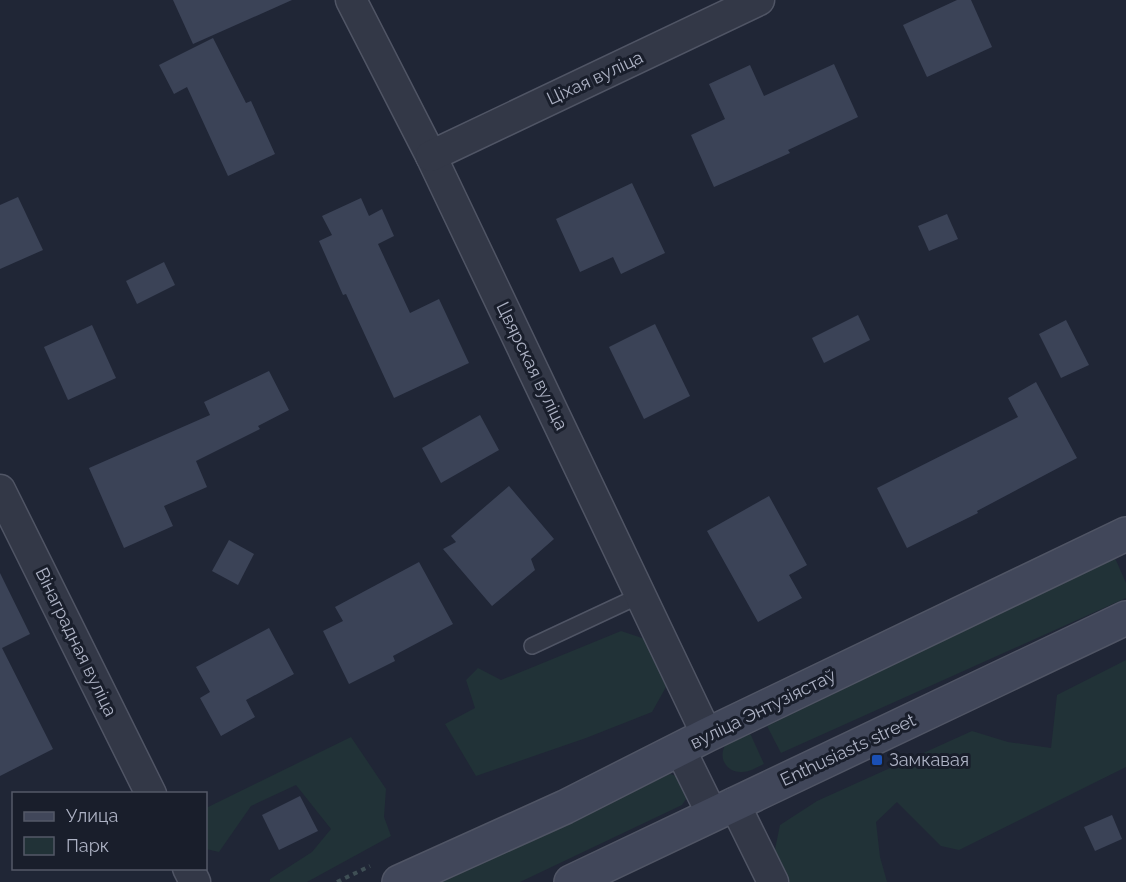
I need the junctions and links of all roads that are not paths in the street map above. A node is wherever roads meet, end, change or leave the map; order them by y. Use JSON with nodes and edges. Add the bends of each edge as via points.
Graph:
{"nodes":[{"id":1,"x":351,"y":0,"type":"edge"},
{"id":2,"x":759,"y":0,"type":"edge"},
{"id":3,"x":431,"y":156,"type":"junction"},
{"id":4,"x":0,"y":490,"type":"edge"},
{"id":5,"x":1126,"y":534,"type":"edge"},
{"id":6,"x":641,"y":595,"type":"junction"},
{"id":7,"x":1126,"y":618,"type":"edge"},
{"id":8,"x":532,"y":646,"type":"dead end"},
{"id":9,"x":694,"y":742,"type":"junction"},
{"id":10,"x":150,"y":792,"type":"edge"},
{"id":11,"x":723,"y":809,"type":"junction"},
{"id":12,"x":399,"y":882,"type":"edge"},
{"id":13,"x":571,"y":882,"type":"edge"},
{"id":14,"x":773,"y":882,"type":"edge"}],
"edges":[{"from":1,"to":3,"type":"street","name":"Цвярская вуліца"},
{"from":2,"to":3,"type":"street","name":"Ціхая вуліца"},
{"from":3,"to":6,"type":"street","name":"Цвярская вуліца"},
{"from":4,"to":10,"type":"street","name":"Вінаградная вуліца"},
{"from":5,"to":9,"type":"street","name":"вуліца Энтузіястаў"},
{"from":6,"to":8,"type":"lane"},
{"from":6,"to":9,"type":"street","name":"Цвярская вуліца"},
{"from":7,"to":11,"type":"street","name":"Enthusiasts street"},
{"from":9,"to":11,"type":"street","name":"Цвярская вуліца"},
{"from":9,"to":12,"type":"street","name":"вуліца Энтузіястаў","via":[[565,807]]},
{"from":11,"to":13,"type":"street","name":"Enthusiasts street"},
{"from":11,"to":14,"type":"street","name":"Цвярская вуліца"}]}
